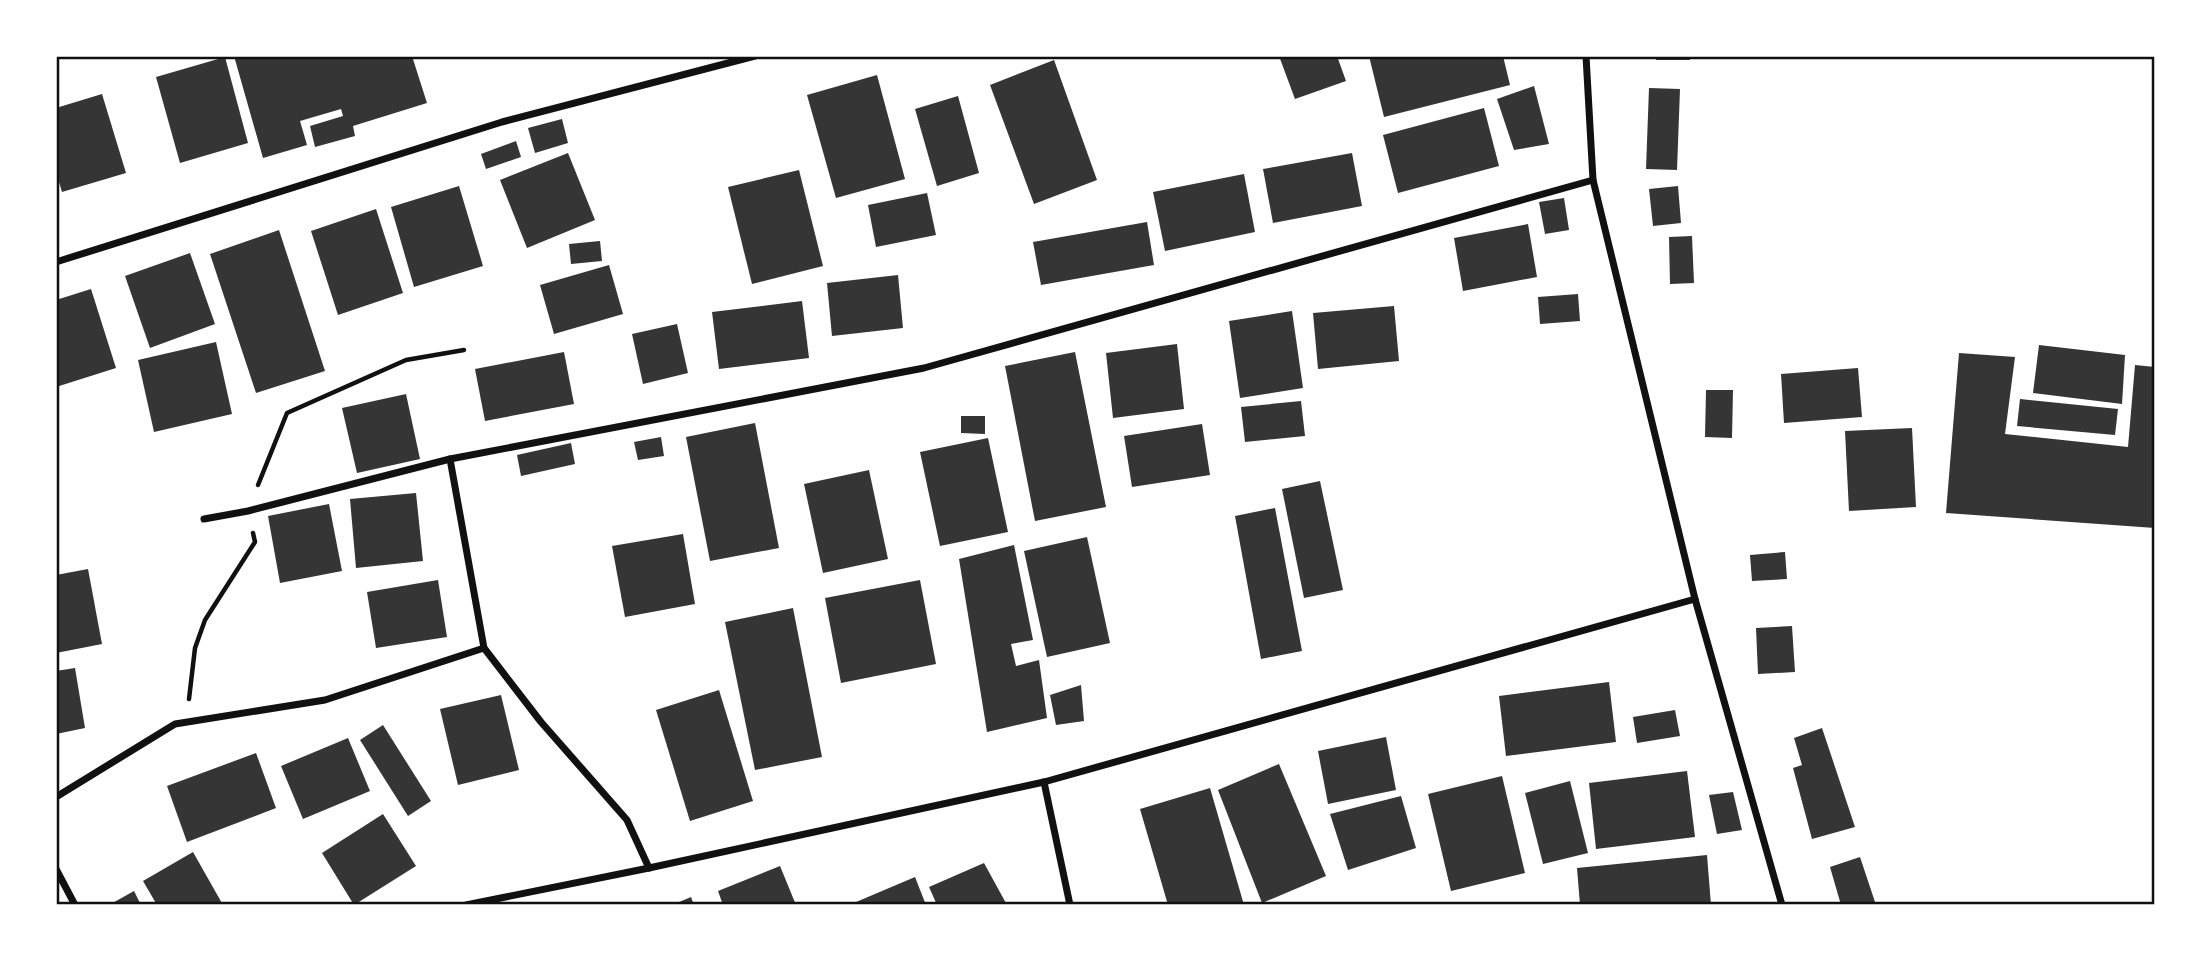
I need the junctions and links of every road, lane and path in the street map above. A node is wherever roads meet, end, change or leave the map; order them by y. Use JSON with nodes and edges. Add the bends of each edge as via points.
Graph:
{"nodes":[{"id":1,"x":755,"y":56,"type":"edge"},
{"id":2,"x":1586,"y":56,"type":"edge"},
{"id":3,"x":1593,"y":180,"type":"junction"},
{"id":4,"x":56,"y":262,"type":"edge"},
{"id":5,"x":450,"y":458,"type":"junction"},
{"id":6,"x":204,"y":519,"type":"dead end"},
{"id":7,"x":1695,"y":599,"type":"junction"},
{"id":8,"x":484,"y":648,"type":"junction"},
{"id":9,"x":1044,"y":782,"type":"junction"},
{"id":10,"x":56,"y":797,"type":"edge"},
{"id":11,"x":649,"y":868,"type":"junction"},
{"id":12,"x":56,"y":869,"type":"edge"},
{"id":13,"x":75,"y":905,"type":"edge"},
{"id":14,"x":466,"y":905,"type":"edge"},
{"id":15,"x":1070,"y":905,"type":"edge"},
{"id":16,"x":1782,"y":905,"type":"edge"}],
"edges":[{"from":1,"to":4,"type":"street","via":[[502,122]]},
{"from":2,"to":3,"type":"street"},
{"from":3,"to":5,"type":"street","via":[[924,368]]},
{"from":3,"to":7,"type":"street"},
{"from":5,"to":6,"type":"street","via":[[248,512]]},
{"from":5,"to":8,"type":"street"},
{"from":7,"to":9,"type":"street"},
{"from":7,"to":16,"type":"street"},
{"from":8,"to":10,"type":"street","via":[[325,700],[175,724]]},
{"from":8,"to":11,"type":"street","via":[[627,821]]},
{"from":9,"to":11,"type":"street"},
{"from":9,"to":15,"type":"street"},
{"from":11,"to":14,"type":"street"},
{"from":12,"to":13,"type":"street"}]}
